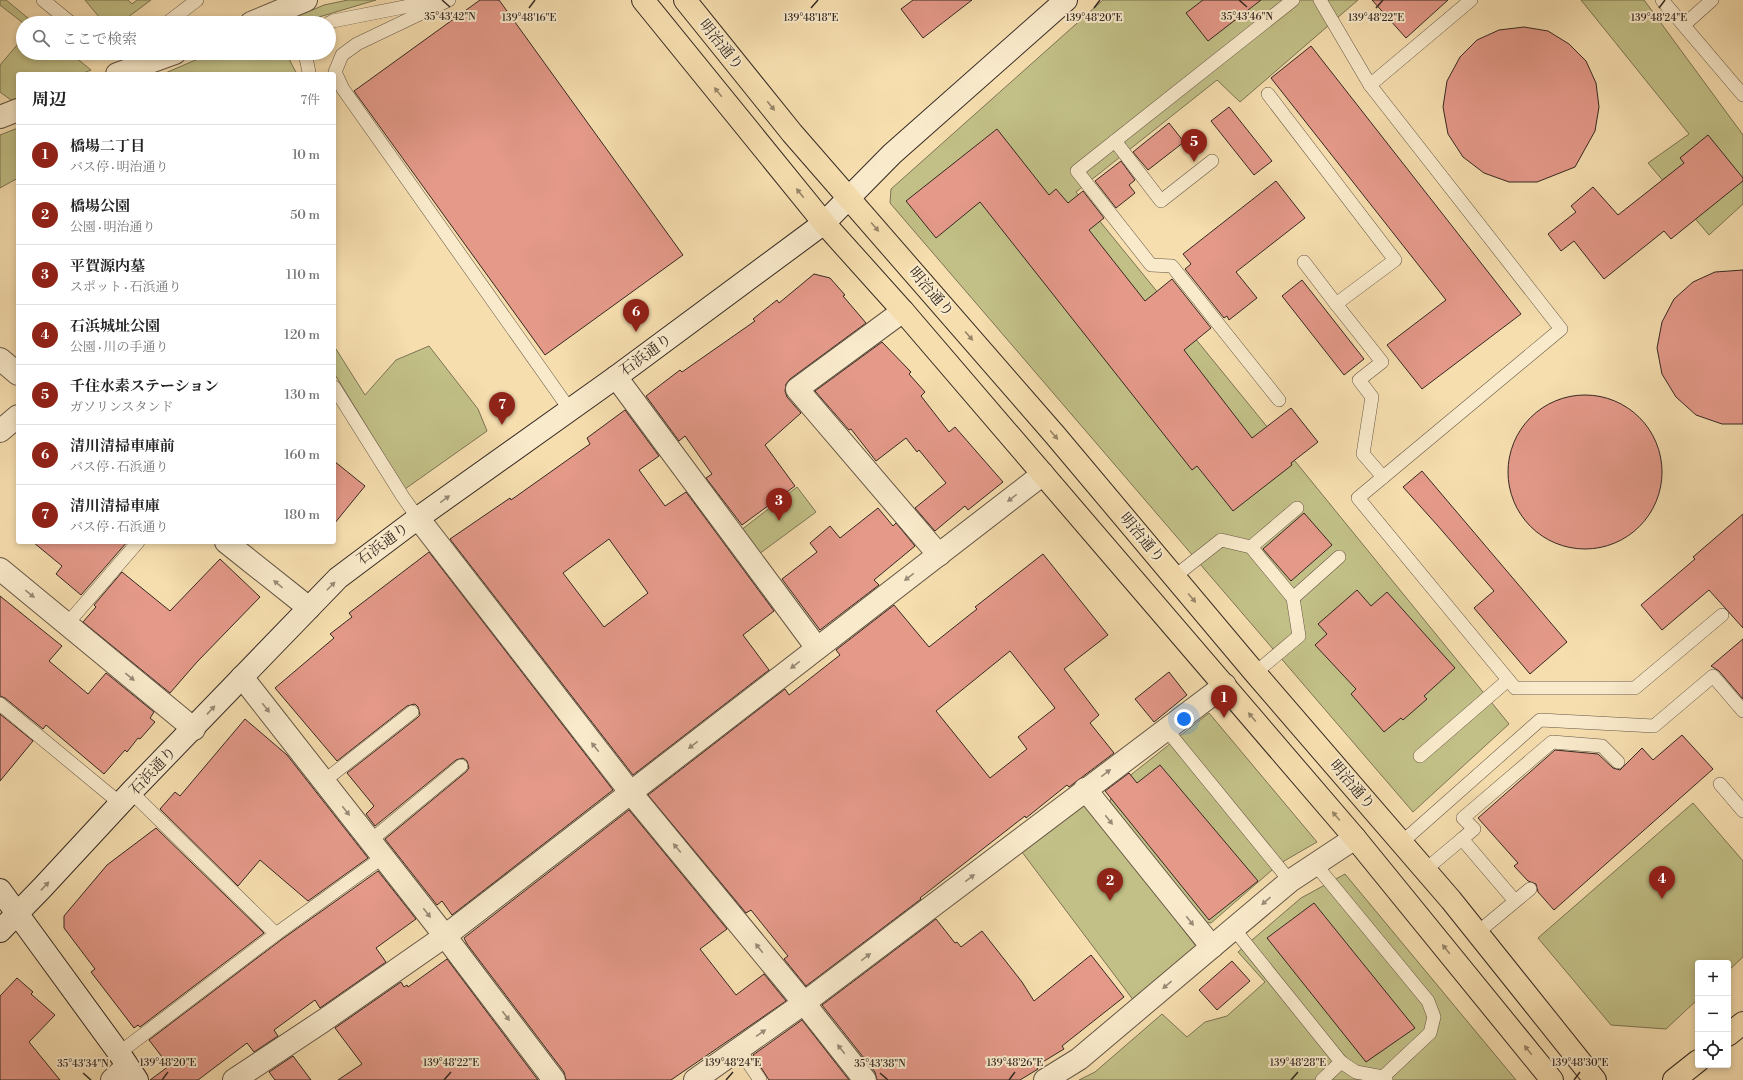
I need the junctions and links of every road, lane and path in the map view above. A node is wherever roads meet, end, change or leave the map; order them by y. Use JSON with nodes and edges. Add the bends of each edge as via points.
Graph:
{"nodes":[{"id":1,"x":43,"y":0,"type":"edge"},
{"id":2,"x":197,"y":0,"type":"edge"},
{"id":3,"x":306,"y":0,"type":"edge"},
{"id":4,"x":439,"y":0,"type":"edge"},
{"id":5,"x":449,"y":0,"type":"edge"},
{"id":6,"x":643,"y":0,"type":"edge"},
{"id":7,"x":685,"y":0,"type":"edge"},
{"id":8,"x":1066,"y":0,"type":"edge"},
{"id":9,"x":1293,"y":0,"type":"edge"},
{"id":10,"x":1320,"y":0,"type":"edge"},
{"id":11,"x":1471,"y":0,"type":"edge"},
{"id":12,"x":1662,"y":0,"type":"edge"},
{"id":13,"x":1712,"y":0,"type":"edge"},
{"id":14,"x":62,"y":16,"type":"edge"},
{"id":15,"x":176,"y":16,"type":"edge"},
{"id":16,"x":268,"y":16,"type":"edge"},
{"id":17,"x":336,"y":19,"type":"edge"},
{"id":18,"x":1684,"y":25,"type":"junction"},
{"id":19,"x":162,"y":60,"type":"edge"},
{"id":20,"x":306,"y":60,"type":"edge"},
{"id":21,"x":146,"y":69,"type":"edge"},
{"id":22,"x":129,"y":72,"type":"edge"},
{"id":23,"x":309,"y":72,"type":"dead end"},
{"id":24,"x":335,"y":72,"type":"edge"},
{"id":25,"x":336,"y":74,"type":"edge"},
{"id":26,"x":1370,"y":85,"type":"junction"},
{"id":27,"x":1268,"y":94,"type":"dead end"},
{"id":28,"x":1743,"y":95,"type":"edge"},
{"id":29,"x":16,"y":111,"type":"edge"},
{"id":30,"x":0,"y":117,"type":"edge"},
{"id":31,"x":1115,"y":141,"type":"junction"},
{"id":32,"x":1212,"y":161,"type":"dead end"},
{"id":33,"x":850,"y":198,"type":"junction"},
{"id":34,"x":824,"y":223,"type":"junction"},
{"id":35,"x":1304,"y":262,"type":"dead end"},
{"id":36,"x":1336,"y":304,"type":"junction"},
{"id":37,"x":903,"y":311,"type":"junction"},
{"id":38,"x":0,"y":360,"type":"edge"},
{"id":39,"x":16,"y":372,"type":"edge"},
{"id":40,"x":616,"y":377,"type":"junction"},
{"id":41,"x":336,"y":390,"type":"edge"},
{"id":42,"x":1279,"y":400,"type":"dead end"},
{"id":43,"x":570,"y":410,"type":"junction"},
{"id":44,"x":16,"y":418,"type":"edge"},
{"id":45,"x":0,"y":431,"type":"edge"},
{"id":46,"x":1043,"y":474,"type":"junction"},
{"id":47,"x":1383,"y":477,"type":"junction"},
{"id":48,"x":1297,"y":508,"type":"dead end"},
{"id":49,"x":418,"y":518,"type":"junction"},
{"id":50,"x":136,"y":544,"type":"edge"},
{"id":51,"x":229,"y":544,"type":"edge"},
{"id":52,"x":1251,"y":547,"type":"junction"},
{"id":53,"x":939,"y":555,"type":"junction"},
{"id":54,"x":1339,"y":557,"type":"dead end"},
{"id":55,"x":0,"y":569,"type":"edge"},
{"id":56,"x":1174,"y":577,"type":"junction"},
{"id":57,"x":1293,"y":598,"type":"junction"},
{"id":58,"x":309,"y":608,"type":"junction"},
{"id":59,"x":1722,"y":615,"type":"dead end"},
{"id":60,"x":67,"y":624,"type":"junction"},
{"id":61,"x":817,"y":648,"type":"junction"},
{"id":62,"x":1255,"y":674,"type":"junction"},
{"id":63,"x":242,"y":678,"type":"junction"},
{"id":64,"x":1508,"y":680,"type":"junction"},
{"id":65,"x":1225,"y":685,"type":"junction"},
{"id":66,"x":0,"y":704,"type":"edge"},
{"id":67,"x":1743,"y":711,"type":"edge"},
{"id":68,"x":412,"y":712,"type":"dead end"},
{"id":69,"x":194,"y":729,"type":"junction"},
{"id":70,"x":1166,"y":729,"type":"junction"},
{"id":71,"x":1420,"y":756,"type":"dead end"},
{"id":72,"x":1618,"y":762,"type":"dead end"},
{"id":73,"x":461,"y":766,"type":"dead end"},
{"id":74,"x":324,"y":781,"type":"junction"},
{"id":75,"x":1720,"y":784,"type":"dead end"},
{"id":76,"x":1085,"y":789,"type":"junction"},
{"id":77,"x":631,"y":793,"type":"junction"},
{"id":78,"x":126,"y":798,"type":"junction"},
{"id":79,"x":1743,"y":811,"type":"edge"},
{"id":80,"x":1355,"y":838,"type":"junction"},
{"id":81,"x":1462,"y":839,"type":"junction"},
{"id":82,"x":1401,"y":844,"type":"junction"},
{"id":83,"x":377,"y":849,"type":"junction"},
{"id":84,"x":1315,"y":864,"type":"junction"},
{"id":85,"x":1425,"y":870,"type":"junction"},
{"id":86,"x":1290,"y":881,"type":"junction"},
{"id":87,"x":1530,"y":888,"type":"dead end"},
{"id":88,"x":0,"y":890,"type":"edge"},
{"id":89,"x":1515,"y":901,"type":"junction"},
{"id":90,"x":18,"y":914,"type":"junction"},
{"id":91,"x":1234,"y":929,"type":"junction"},
{"id":92,"x":0,"y":931,"type":"edge"},
{"id":93,"x":1477,"y":933,"type":"junction"},
{"id":94,"x":276,"y":934,"type":"junction"},
{"id":95,"x":445,"y":936,"type":"junction"},
{"id":96,"x":1212,"y":947,"type":"junction"},
{"id":97,"x":804,"y":1003,"type":"junction"},
{"id":98,"x":1743,"y":1022,"type":"edge"},
{"id":99,"x":1731,"y":1032,"type":"edge"},
{"id":100,"x":739,"y":1049,"type":"junction"},
{"id":101,"x":1341,"y":1062,"type":"junction"},
{"id":102,"x":1695,"y":1063,"type":"edge"},
{"id":103,"x":124,"y":1070,"type":"edge"},
{"id":104,"x":1385,"y":1078,"type":"edge"},
{"id":105,"x":234,"y":1080,"type":"edge"},
{"id":106,"x":554,"y":1080,"type":"edge"},
{"id":107,"x":695,"y":1080,"type":"edge"},
{"id":108,"x":760,"y":1080,"type":"edge"},
{"id":109,"x":865,"y":1080,"type":"edge"},
{"id":110,"x":1045,"y":1080,"type":"edge"},
{"id":111,"x":1322,"y":1080,"type":"edge"},
{"id":112,"x":1552,"y":1080,"type":"edge"},
{"id":113,"x":1595,"y":1080,"type":"edge"},
{"id":114,"x":1674,"y":1080,"type":"edge"}],
"edges":[{"from":1,"to":14,"type":"lane"},
{"from":2,"to":15,"type":"lane"},
{"from":3,"to":16,"type":"street"},
{"from":4,"to":17,"type":"lane"},
{"from":5,"to":24,"type":"lane","via":[[357,44],[342,55]]},
{"from":34,"to":6,"type":"main road","one_way":true},
{"from":7,"to":33,"type":"main road","name":"明治通り","one_way":true,"via":[[792,133]]},
{"from":8,"to":33,"type":"street","name":"石浜通り","via":[[892,154]]},
{"from":9,"to":31,"type":"lane"},
{"from":10,"to":26,"type":"lane"},
{"from":11,"to":26,"type":"lane"},
{"from":12,"to":18,"type":"lane"},
{"from":13,"to":18,"type":"lane"},
{"from":18,"to":28,"type":"lane"},
{"from":19,"to":21,"type":"street"},
{"from":20,"to":23,"type":"lane"},
{"from":21,"to":22,"type":"street"},
{"from":25,"to":43,"type":"lane","via":[[343,89]]},
{"from":26,"to":47,"type":"lane","via":[[1561,329]]},
{"from":27,"to":36,"type":"lane","via":[[1395,260]]},
{"from":29,"to":30,"type":"street"},
{"from":31,"to":32,"type":"lane","via":[[1161,201]]},
{"from":31,"to":42,"type":"lane","via":[[1077,171],[1151,265],[1172,266]]},
{"from":33,"to":34,"type":"street","name":"石浜通り"},
{"from":33,"to":56,"type":"main road","name":"明治通り","one_way":true},
{"from":34,"to":37,"type":"main road"},
{"from":34,"to":40,"type":"street","name":"石浜通り"},
{"from":35,"to":36,"type":"lane"},
{"from":36,"to":47,"type":"lane","via":[[1382,362],[1359,380],[1372,397],[1363,454]]},
{"from":37,"to":46,"type":"main road"},
{"from":37,"to":53,"type":"street","via":[[797,389]]},
{"from":38,"to":39,"type":"street"},
{"from":40,"to":43,"type":"street","name":"石浜通り"},
{"from":40,"to":61,"type":"street"},
{"from":41,"to":49,"type":"lane"},
{"from":49,"to":43,"type":"street","name":"石浜通り","one_way":true},
{"from":44,"to":45,"type":"street"},
{"from":46,"to":53,"type":"street","one_way":true},
{"from":46,"to":65,"type":"main road"},
{"from":47,"to":64,"type":"lane","via":[[1358,498]]},
{"from":48,"to":52,"type":"lane"},
{"from":58,"to":49,"type":"street","name":"石浜通り","one_way":true,"via":[[351,568]]},
{"from":77,"to":49,"type":"street","one_way":true},
{"from":50,"to":60,"type":"lane"},
{"from":58,"to":51,"type":"street","one_way":true},
{"from":52,"to":56,"type":"lane","via":[[1222,540]]},
{"from":52,"to":57,"type":"lane"},
{"from":53,"to":61,"type":"street","one_way":true},
{"from":54,"to":57,"type":"lane"},
{"from":55,"to":60,"type":"street","one_way":true},
{"from":56,"to":62,"type":"main road","name":"明治通り","one_way":true},
{"from":57,"to":62,"type":"lane","via":[[1298,636]]},
{"from":58,"to":63,"type":"street","name":"石浜通り"},
{"from":59,"to":64,"type":"lane","via":[[1635,688],[1515,688]]},
{"from":60,"to":69,"type":"street","one_way":true},
{"from":61,"to":77,"type":"street","one_way":true},
{"from":62,"to":82,"type":"main road","name":"明治通り"},
{"from":69,"to":63,"type":"street","name":"石浜通り","one_way":true},
{"from":63,"to":74,"type":"street","one_way":true},
{"from":64,"to":71,"type":"lane"},
{"from":65,"to":70,"type":"street"},
{"from":80,"to":65,"type":"main road","one_way":true},
{"from":66,"to":78,"type":"lane"},
{"from":67,"to":82,"type":"lane","via":[[1713,676],[1654,726],[1540,720]]},
{"from":68,"to":74,"type":"lane"},
{"from":69,"to":78,"type":"street","name":"石浜通り"},
{"from":76,"to":70,"type":"street","one_way":true},
{"from":70,"to":86,"type":"lane"},
{"from":72,"to":81,"type":"lane","via":[[1602,746],[1552,742],[1463,818],[1474,830]]},
{"from":73,"to":83,"type":"lane"},
{"from":74,"to":83,"type":"street","one_way":true},
{"from":75,"to":79,"type":"lane"},
{"from":76,"to":96,"type":"street","one_way":true},
{"from":97,"to":76,"type":"street","one_way":true},
{"from":77,"to":95,"type":"street"},
{"from":97,"to":77,"type":"street","one_way":true},
{"from":90,"to":78,"type":"street","name":"石浜通り","one_way":true},
{"from":78,"to":94,"type":"lane"},
{"from":80,"to":84,"type":"street"},
{"from":112,"to":80,"type":"main road","one_way":true},
{"from":81,"to":85,"type":"lane"},
{"from":81,"to":89,"type":"lane"},
{"from":82,"to":85,"type":"main road","name":"明治通り"},
{"from":83,"to":94,"type":"lane"},
{"from":83,"to":95,"type":"street","one_way":true},
{"from":84,"to":86,"type":"street"},
{"from":84,"to":104,"type":"lane","via":[[1428,1001],[1434,1017],[1430,1033]]},
{"from":85,"to":93,"type":"main road","name":"明治通り"},
{"from":86,"to":91,"type":"street","one_way":true},
{"from":87,"to":89,"type":"lane"},
{"from":88,"to":90,"type":"street"},
{"from":89,"to":93,"type":"lane"},
{"from":90,"to":92,"type":"street","name":"石浜通り"},
{"from":90,"to":103,"type":"street"},
{"from":91,"to":96,"type":"street"},
{"from":91,"to":101,"type":"lane"},
{"from":93,"to":113,"type":"main road","name":"明治通り"},
{"from":94,"to":103,"type":"lane"},
{"from":95,"to":105,"type":"street"},
{"from":95,"to":106,"type":"street","one_way":true},
{"from":96,"to":110,"type":"street","one_way":true,"via":[[1079,1059]]},
{"from":100,"to":97,"type":"street","one_way":true},
{"from":109,"to":97,"type":"street","one_way":true},
{"from":98,"to":99,"type":"main road"},
{"from":100,"to":107,"type":"street"},
{"from":100,"to":108,"type":"lane"},
{"from":101,"to":104,"type":"lane","via":[[1356,1072]]},
{"from":101,"to":111,"type":"lane"},
{"from":102,"to":114,"type":"main road"}]}
